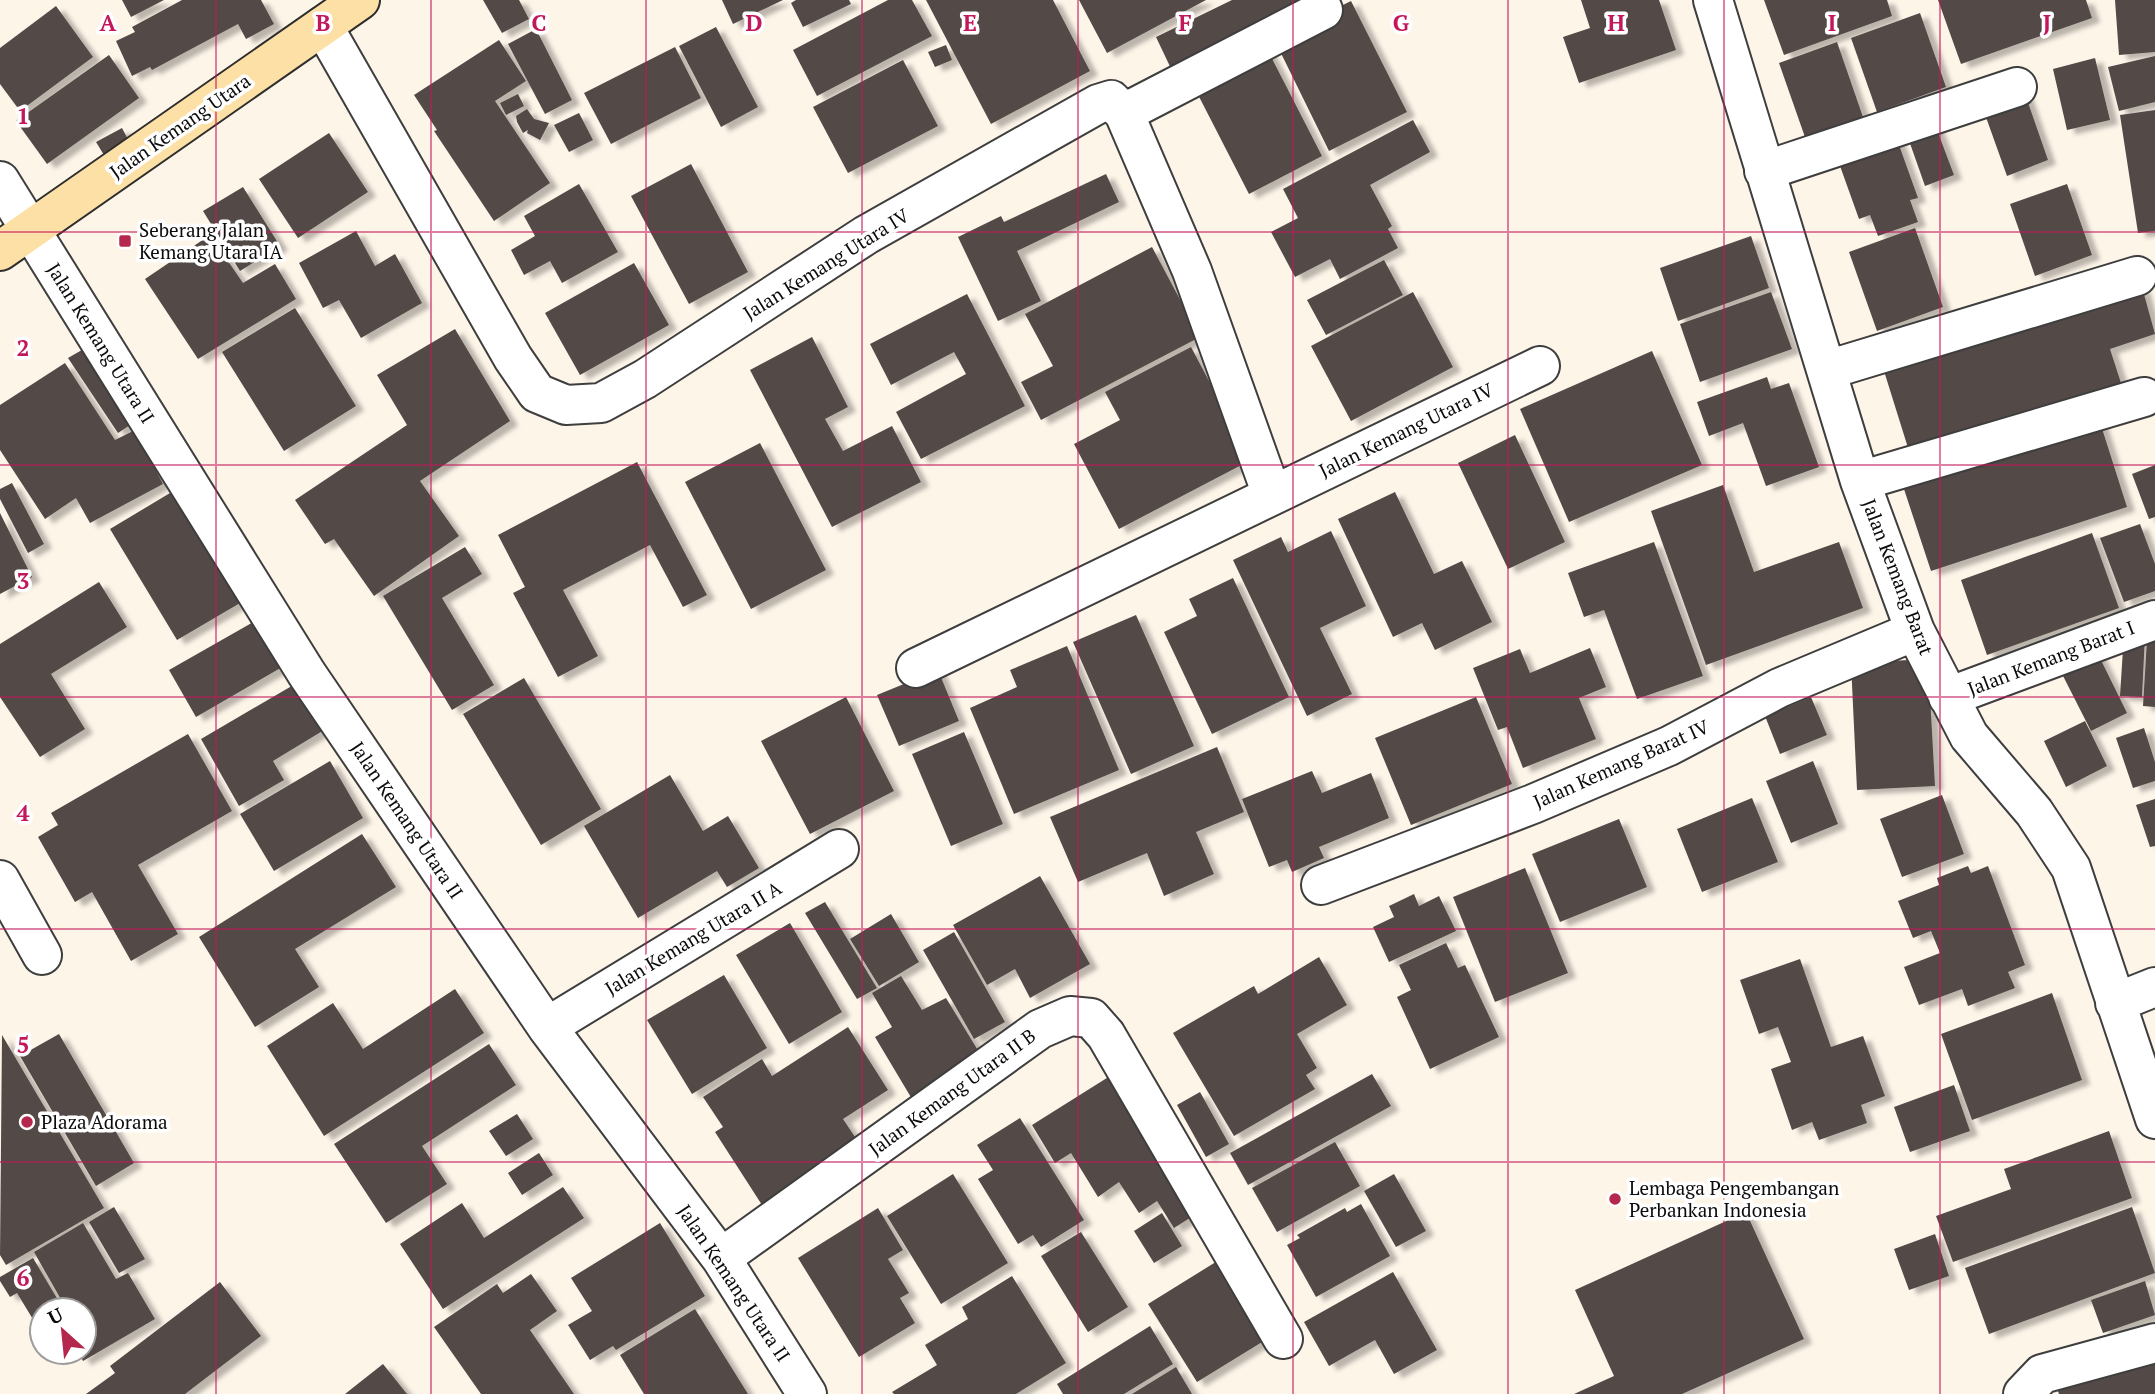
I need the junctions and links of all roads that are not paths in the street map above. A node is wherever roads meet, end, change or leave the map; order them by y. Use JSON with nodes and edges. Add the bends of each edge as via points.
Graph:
{"nodes":[{"id":1,"x":360,"y":0,"type":"edge"},
{"id":2,"x":1713,"y":0,"type":"edge"},
{"id":3,"x":1322,"y":10,"type":"dead end"},
{"id":4,"x":323,"y":26,"type":"junction"},
{"id":5,"x":2017,"y":87,"type":"dead end"},
{"id":6,"x":1124,"y":113,"type":"junction"},
{"id":7,"x":1764,"y":171,"type":"junction"},
{"id":8,"x":0,"y":181,"type":"edge"},
{"id":9,"x":15,"y":241,"type":"edge"},
{"id":10,"x":2137,"y":276,"type":"dead end"},
{"id":11,"x":1540,"y":366,"type":"dead end"},
{"id":12,"x":1827,"y":370,"type":"junction"},
{"id":13,"x":2144,"y":397,"type":"dead end"},
{"id":14,"x":1860,"y":481,"type":"junction"},
{"id":15,"x":1272,"y":495,"type":"junction"},
{"id":16,"x":2155,"y":621,"type":"edge"},
{"id":17,"x":1915,"y":631,"type":"junction"},
{"id":18,"x":916,"y":668,"type":"dead end"},
{"id":19,"x":1948,"y":697,"type":"junction"},
{"id":20,"x":839,"y":849,"type":"dead end"},
{"id":21,"x":0,"y":880,"type":"edge"},
{"id":22,"x":1321,"y":885,"type":"dead end"},
{"id":23,"x":42,"y":955,"type":"dead end"},
{"id":24,"x":2155,"y":987,"type":"edge"},
{"id":25,"x":2115,"y":1003,"type":"junction"},
{"id":26,"x":547,"y":1027,"type":"junction"},
{"id":27,"x":2155,"y":1119,"type":"edge"},
{"id":28,"x":721,"y":1258,"type":"junction"},
{"id":29,"x":1283,"y":1339,"type":"dead end"},
{"id":30,"x":2155,"y":1343,"type":"edge"},
{"id":31,"x":807,"y":1394,"type":"edge"},
{"id":32,"x":2023,"y":1394,"type":"edge"}],
"edges":[{"from":1,"to":4,"type":"street","name":"Jalan Kemang Utara"},
{"from":2,"to":7,"type":"street","name":"Jalan Kemang Barat"},
{"from":3,"to":6,"type":"street"},
{"from":4,"to":6,"type":"street","name":"Jalan Kemang Utara IV","via":[[513,358],[537,393],[566,405],[601,403],[645,379],[866,235],[1098,104],[1111,100]]},
{"from":4,"to":9,"type":"street","name":"Jalan Kemang Utara"},
{"from":5,"to":7,"type":"street"},
{"from":6,"to":15,"type":"street","via":[[1192,271]]},
{"from":7,"to":12,"type":"street","name":"Jalan Kemang Barat"},
{"from":8,"to":9,"type":"street","name":"Jalan Kemang Utara II"},
{"from":9,"to":26,"type":"street","name":"Jalan Kemang Utara II"},
{"from":10,"to":12,"type":"street"},
{"from":11,"to":15,"type":"street","name":"Jalan Kemang Utara IV"},
{"from":12,"to":14,"type":"street","name":"Jalan Kemang Barat"},
{"from":13,"to":14,"type":"street"},
{"from":14,"to":17,"type":"street","name":"Jalan Kemang Barat"},
{"from":15,"to":18,"type":"street","name":"Jalan Kemang Utara IV"},
{"from":16,"to":19,"type":"street","name":"Jalan Kemang Barat I"},
{"from":17,"to":19,"type":"street","name":"Jalan Kemang Barat"},
{"from":17,"to":22,"type":"street","name":"Jalan Kemang Barat IV","via":[[1779,688],[1669,746],[1546,799]]},
{"from":19,"to":25,"type":"street","name":"Jalan Kemang Barat","via":[[1969,736],[2034,812],[2071,868]]},
{"from":20,"to":26,"type":"street","name":"Jalan Kemang Utara II A"},
{"from":21,"to":23,"type":"street"},
{"from":24,"to":25,"type":"street"},
{"from":25,"to":27,"type":"street","name":"Jalan Kemang Barat"},
{"from":26,"to":28,"type":"street","name":"Jalan Kemang Utara II"},
{"from":28,"to":29,"type":"street","name":"Jalan Kemang Utara II B","via":[[1040,1029],[1070,1016],[1091,1018],[1106,1035]]},
{"from":28,"to":31,"type":"street","name":"Jalan Kemang Utara II"},
{"from":30,"to":32,"type":"street","via":[[2042,1374]]}]}
